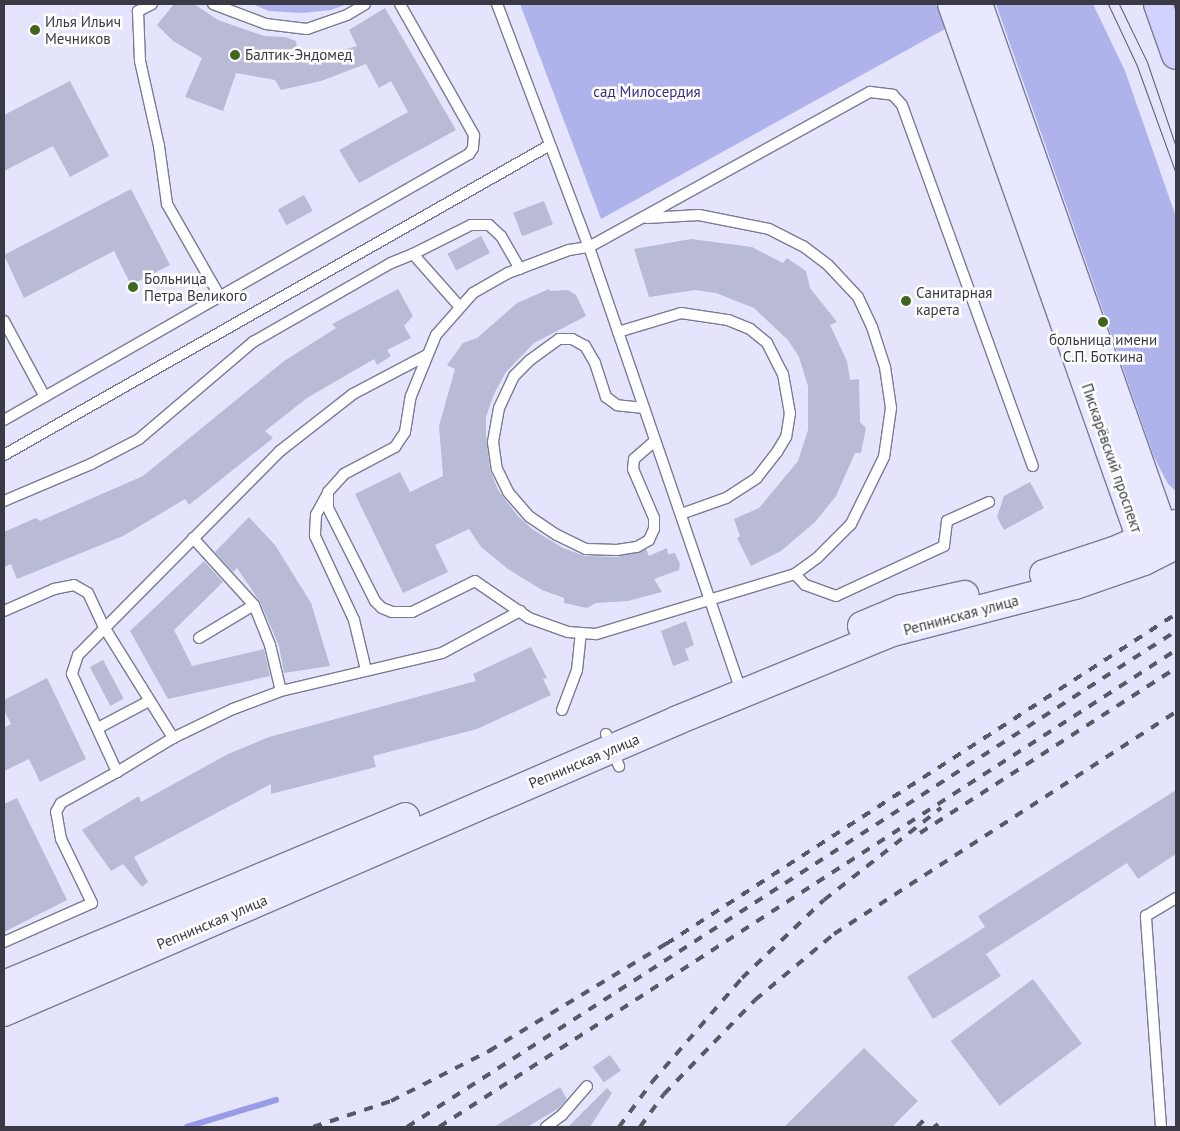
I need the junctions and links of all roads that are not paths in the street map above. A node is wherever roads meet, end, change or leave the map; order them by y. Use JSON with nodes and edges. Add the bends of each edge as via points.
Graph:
{"nodes":[{"id":1,"x":152,"y":4,"type":"edge"},
{"id":2,"x":213,"y":4,"type":"edge"},
{"id":3,"x":366,"y":4,"type":"edge"},
{"id":4,"x":400,"y":4,"type":"edge"},
{"id":5,"x":497,"y":4,"type":"edge"},
{"id":6,"x":952,"y":4,"type":"edge"},
{"id":7,"x":978,"y":4,"type":"edge"},
{"id":8,"x":1158,"y":4,"type":"edge"},
{"id":9,"x":1176,"y":55,"type":"edge"},
{"id":10,"x":550,"y":145,"type":"junction"},
{"id":11,"x":641,"y":219,"type":"junction"},
{"id":12,"x":590,"y":247,"type":"junction"},
{"id":13,"x":413,"y":254,"type":"junction"},
{"id":14,"x":520,"y":269,"type":"junction"},
{"id":15,"x":220,"y":296,"type":"junction"},
{"id":16,"x":459,"y":306,"type":"junction"},
{"id":17,"x":4,"y":321,"type":"edge"},
{"id":18,"x":618,"y":332,"type":"junction"},
{"id":19,"x":428,"y":354,"type":"junction"},
{"id":20,"x":45,"y":397,"type":"junction"},
{"id":21,"x":644,"y":408,"type":"junction"},
{"id":22,"x":4,"y":420,"type":"edge"},
{"id":23,"x":655,"y":441,"type":"junction"},
{"id":24,"x":4,"y":455,"type":"edge"},
{"id":25,"x":1033,"y":466,"type":"dead end"},
{"id":26,"x":328,"y":492,"type":"junction"},
{"id":27,"x":4,"y":501,"type":"edge"},
{"id":28,"x":989,"y":502,"type":"dead end"},
{"id":29,"x":681,"y":514,"type":"junction"},
{"id":30,"x":193,"y":538,"type":"junction"},
{"id":31,"x":1163,"y":538,"type":"edge"},
{"id":32,"x":795,"y":574,"type":"junction"},
{"id":33,"x":709,"y":602,"type":"junction"},
{"id":34,"x":254,"y":605,"type":"junction"},
{"id":35,"x":4,"y":611,"type":"edge"},
{"id":36,"x":520,"y":611,"type":"junction"},
{"id":37,"x":104,"y":627,"type":"junction"},
{"id":38,"x":581,"y":633,"type":"junction"},
{"id":39,"x":199,"y":638,"type":"dead end"},
{"id":40,"x":366,"y":670,"type":"junction"},
{"id":41,"x":739,"y":686,"type":"dead end"},
{"id":42,"x":281,"y":691,"type":"junction"},
{"id":43,"x":149,"y":701,"type":"junction"},
{"id":44,"x":562,"y":710,"type":"dead end"},
{"id":45,"x":98,"y":728,"type":"junction"},
{"id":46,"x":173,"y":738,"type":"junction"},
{"id":47,"x":612,"y":750,"type":"junction"},
{"id":48,"x":117,"y":772,"type":"junction"},
{"id":49,"x":1176,"y":898,"type":"edge"},
{"id":50,"x":4,"y":942,"type":"edge"},
{"id":51,"x":4,"y":986,"type":"edge"},
{"id":52,"x":4,"y":1012,"type":"edge"},
{"id":53,"x":587,"y":1086,"type":"dead end"},
{"id":54,"x":546,"y":1127,"type":"edge"},
{"id":55,"x":1161,"y":1127,"type":"edge"}],
"edges":[{"from":1,"to":15,"type":"lane","via":[[138,11],[140,61],[159,146],[167,204]]},
{"from":2,"to":3,"type":"lane","via":[[266,24],[307,28],[347,15]]},
{"from":4,"to":15,"type":"lane","via":[[474,135],[473,148],[469,154]]},
{"from":5,"to":10,"type":"lane"},
{"from":6,"to":31,"type":"street","name":"Пискарёвский проспект"},
{"from":7,"to":31,"type":"street","name":"Пискарёвский проспект"},
{"from":8,"to":9,"type":"main road"},
{"from":10,"to":12,"type":"lane"},
{"from":10,"to":24,"type":"lane"},
{"from":11,"to":12,"type":"lane"},
{"from":11,"to":25,"type":"lane","via":[[870,92],[893,95],[902,105]]},
{"from":11,"to":32,"type":"lane","via":[[699,215],[769,230],[803,246],[828,265],[858,297],[872,327],[885,367],[890,408],[884,457],[851,524],[817,558]]},
{"from":12,"to":14,"type":"lane","via":[[568,250]]},
{"from":12,"to":18,"type":"lane"},
{"from":13,"to":14,"type":"lane","via":[[471,225],[489,225],[501,236]]},
{"from":13,"to":16,"type":"lane"},
{"from":13,"to":27,"type":"lane","via":[[391,263],[253,342],[139,439]]},
{"from":14,"to":16,"type":"lane","via":[[473,294]]},
{"from":15,"to":20,"type":"lane"},
{"from":16,"to":19,"type":"lane","via":[[436,335]]},
{"from":17,"to":20,"type":"lane"},
{"from":18,"to":21,"type":"lane"},
{"from":18,"to":29,"type":"lane","via":[[681,313],[728,320],[750,329],[767,344],[783,374],[790,413],[786,437],[777,452],[757,478],[726,498]]},
{"from":19,"to":26,"type":"lane","via":[[411,396],[405,432],[395,447],[344,474]]},
{"from":19,"to":30,"type":"lane","via":[[353,394],[293,441]]},
{"from":20,"to":22,"type":"lane"},
{"from":21,"to":23,"type":"lane"},
{"from":21,"to":23,"type":"lane","via":[[617,405],[606,397],[585,346],[572,338],[559,339],[514,376],[498,408],[493,442],[497,469],[508,492],[530,517],[557,535],[586,548],[617,550],[637,547],[649,540],[654,518],[633,469],[634,459]]},
{"from":23,"to":29,"type":"lane"},
{"from":26,"to":36,"type":"lane","via":[[328,508],[374,601],[382,608],[392,612],[412,612],[475,581]]},
{"from":26,"to":40,"type":"lane","via":[[316,514],[315,536],[354,620]]},
{"from":28,"to":32,"type":"lane","via":[[947,521],[944,546],[836,596],[805,585]]},
{"from":29,"to":33,"type":"lane"},
{"from":30,"to":34,"type":"lane"},
{"from":30,"to":37,"type":"lane"},
{"from":31,"to":47,"type":"street","name":"Репнинская улица","via":[[1071,567],[902,609]]},
{"from":32,"to":33,"type":"lane"},
{"from":33,"to":38,"type":"lane","via":[[632,626],[596,634]]},
{"from":33,"to":41,"type":"lane"},
{"from":34,"to":39,"type":"lane"},
{"from":34,"to":42,"type":"lane","via":[[270,645]]},
{"from":35,"to":37,"type":"lane","via":[[54,589],[74,586],[88,593]]},
{"from":36,"to":38,"type":"lane","via":[[568,632]]},
{"from":36,"to":40,"type":"lane","via":[[442,653]]},
{"from":37,"to":43,"type":"lane"},
{"from":37,"to":45,"type":"lane","via":[[78,655],[72,674]]},
{"from":38,"to":44,"type":"lane","via":[[577,670]]},
{"from":40,"to":42,"type":"lane"},
{"from":42,"to":46,"type":"lane","via":[[233,709]]},
{"from":43,"to":45,"type":"lane"},
{"from":43,"to":46,"type":"lane"},
{"from":45,"to":48,"type":"lane"},
{"from":46,"to":48,"type":"lane"},
{"from":47,"to":51,"type":"street","name":"Репнинская улица"},
{"from":47,"to":52,"type":"street","name":"Репнинская улица"},
{"from":48,"to":50,"type":"lane","via":[[61,803],[56,812],[61,839],[92,903]]},
{"from":49,"to":55,"type":"lane","via":[[1146,916]]},
{"from":53,"to":54,"type":"lane","via":[[562,1115]]}]}
